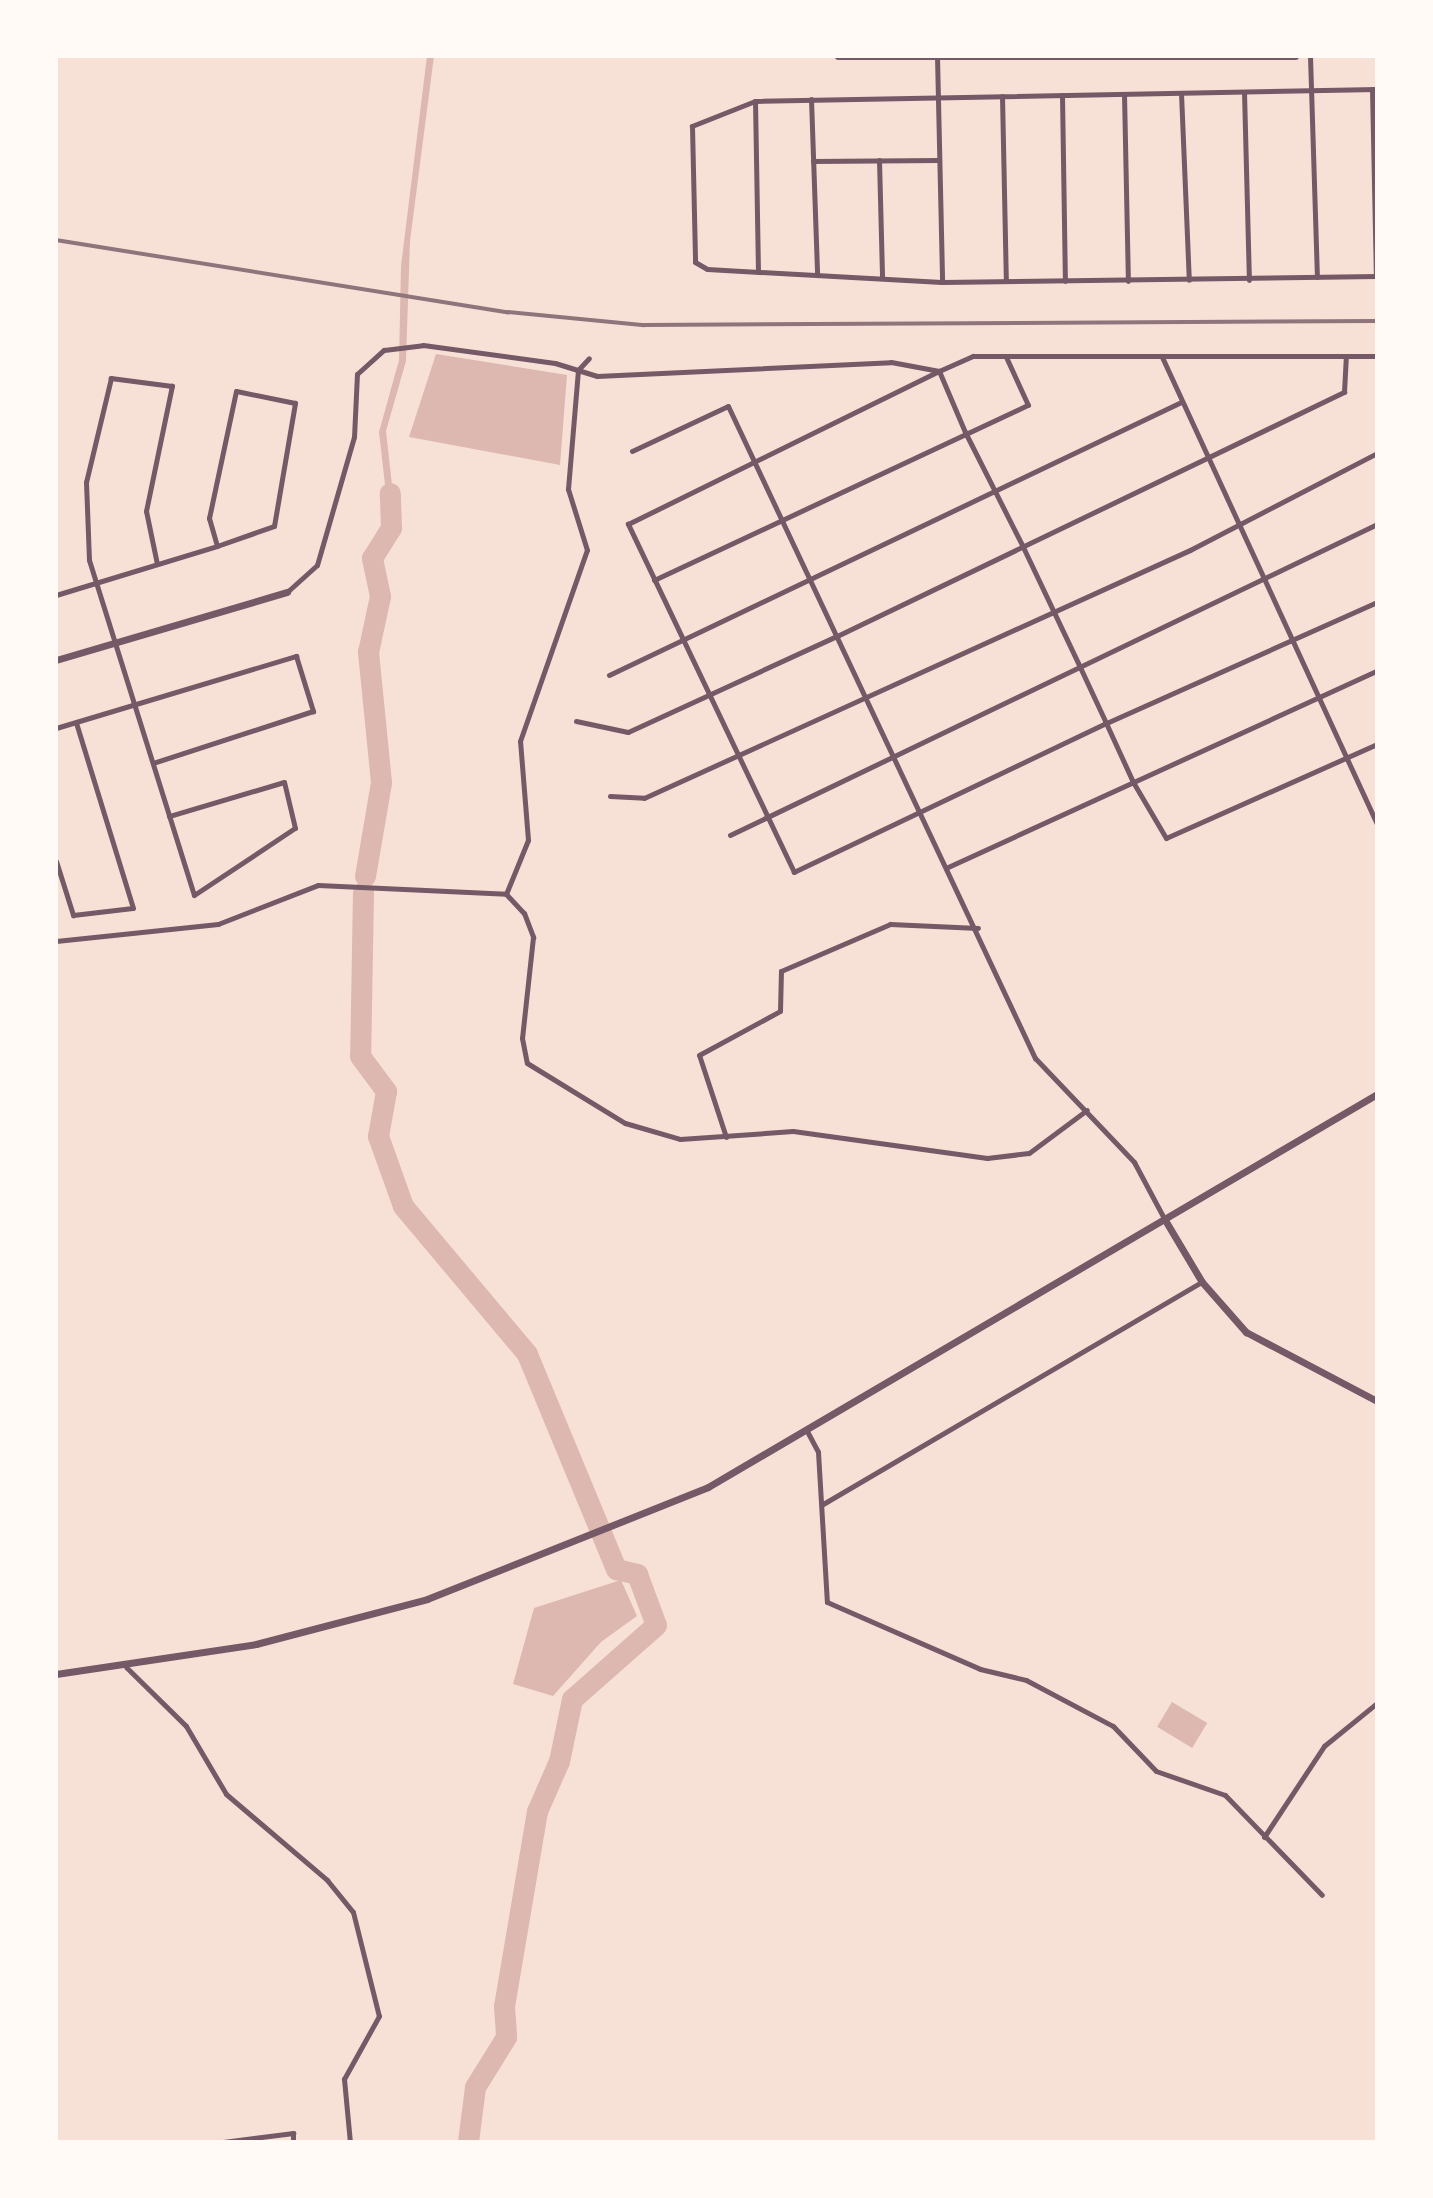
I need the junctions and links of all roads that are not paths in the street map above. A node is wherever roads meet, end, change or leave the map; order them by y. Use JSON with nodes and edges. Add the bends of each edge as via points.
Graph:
{"nodes":[{"id":1,"x":838,"y":56,"type":"edge"},
{"id":2,"x":1295,"y":56,"type":"edge"},
{"id":3,"x":1310,"y":56,"type":"edge"},
{"id":4,"x":937,"y":58,"type":"edge"},
{"id":5,"x":1375,"y":89,"type":"edge"},
{"id":6,"x":1311,"y":91,"type":"junction"},
{"id":7,"x":1244,"y":92,"type":"junction"},
{"id":8,"x":1181,"y":93,"type":"junction"},
{"id":9,"x":1124,"y":94,"type":"junction"},
{"id":10,"x":1062,"y":95,"type":"junction"},
{"id":11,"x":1002,"y":96,"type":"junction"},
{"id":12,"x":937,"y":97,"type":"junction"},
{"id":13,"x":811,"y":99,"type":"junction"},
{"id":14,"x":755,"y":101,"type":"junction"},
{"id":15,"x":879,"y":160,"type":"junction"},
{"id":16,"x":939,"y":160,"type":"junction"},
{"id":17,"x":813,"y":161,"type":"junction"},
{"id":18,"x":758,"y":272,"type":"junction"},
{"id":19,"x":817,"y":275,"type":"junction"},
{"id":20,"x":1377,"y":276,"type":"edge"},
{"id":21,"x":1317,"y":277,"type":"junction"},
{"id":22,"x":882,"y":278,"type":"junction"},
{"id":23,"x":1189,"y":280,"type":"junction"},
{"id":24,"x":1249,"y":280,"type":"junction"},
{"id":25,"x":1006,"y":281,"type":"junction"},
{"id":26,"x":1065,"y":281,"type":"junction"},
{"id":27,"x":1128,"y":281,"type":"junction"},
{"id":28,"x":942,"y":282,"type":"junction"},
{"id":29,"x":1346,"y":356,"type":"junction"},
{"id":30,"x":1377,"y":356,"type":"edge"},
{"id":31,"x":1006,"y":357,"type":"junction"},
{"id":32,"x":1162,"y":357,"type":"junction"},
{"id":33,"x":589,"y":358,"type":"dead end"},
{"id":34,"x":578,"y":370,"type":"junction"},
{"id":35,"x":939,"y":371,"type":"junction"},
{"id":36,"x":1181,"y":401,"type":"junction"},
{"id":37,"x":965,"y":432,"type":"junction"},
{"id":38,"x":632,"y":451,"type":"dead end"},
{"id":39,"x":1377,"y":453,"type":"edge"},
{"id":40,"x":1210,"y":459,"type":"junction"},
{"id":41,"x":755,"y":464,"type":"junction"},
{"id":42,"x":994,"y":490,"type":"junction"},
{"id":43,"x":781,"y":520,"type":"junction"},
{"id":44,"x":1377,"y":524,"type":"edge"},
{"id":45,"x":1239,"y":527,"type":"junction"},
{"id":46,"x":217,"y":546,"type":"junction"},
{"id":47,"x":1023,"y":547,"type":"junction"},
{"id":48,"x":158,"y":564,"type":"junction"},
{"id":49,"x":1264,"y":575,"type":"junction"},
{"id":50,"x":809,"y":578,"type":"junction"},
{"id":51,"x":654,"y":580,"type":"junction"},
{"id":52,"x":97,"y":581,"type":"junction"},
{"id":53,"x":287,"y":592,"type":"joint"},
{"id":54,"x":56,"y":595,"type":"edge"},
{"id":55,"x":1377,"y":602,"type":"edge"},
{"id":56,"x":1052,"y":608,"type":"junction"},
{"id":57,"x":838,"y":636,"type":"junction"},
{"id":58,"x":685,"y":638,"type":"junction"},
{"id":59,"x":1292,"y":642,"type":"junction"},
{"id":60,"x":115,"y":643,"type":"junction"},
{"id":61,"x":56,"y":660,"type":"edge"},
{"id":62,"x":1079,"y":665,"type":"junction"},
{"id":63,"x":1377,"y":671,"type":"edge"},
{"id":64,"x":609,"y":675,"type":"dead end"},
{"id":65,"x":865,"y":694,"type":"junction"},
{"id":66,"x":710,"y":695,"type":"junction"},
{"id":67,"x":1318,"y":699,"type":"junction"},
{"id":68,"x":135,"y":705,"type":"junction"},
{"id":69,"x":576,"y":721,"type":"dead end"},
{"id":70,"x":76,"y":723,"type":"junction"},
{"id":71,"x":1106,"y":723,"type":"junction"},
{"id":72,"x":56,"y":728,"type":"edge"},
{"id":73,"x":1377,"y":744,"type":"edge"},
{"id":74,"x":892,"y":752,"type":"junction"},
{"id":75,"x":738,"y":753,"type":"junction"},
{"id":76,"x":1345,"y":758,"type":"junction"},
{"id":77,"x":153,"y":763,"type":"junction"},
{"id":78,"x":1133,"y":782,"type":"junction"},
{"id":79,"x":610,"y":796,"type":"dead end"},
{"id":80,"x":922,"y":810,"type":"junction"},
{"id":81,"x":766,"y":813,"type":"junction"},
{"id":82,"x":169,"y":816,"type":"junction"},
{"id":83,"x":1377,"y":824,"type":"edge"},
{"id":84,"x":730,"y":835,"type":"dead end"},
{"id":85,"x":56,"y":862,"type":"edge"},
{"id":86,"x":947,"y":867,"type":"junction"},
{"id":87,"x":506,"y":894,"type":"junction"},
{"id":88,"x":978,"y":928,"type":"junction"},
{"id":89,"x":56,"y":941,"type":"edge"},
{"id":90,"x":1377,"y":1094,"type":"edge"},
{"id":91,"x":1087,"y":1110,"type":"junction"},
{"id":92,"x":726,"y":1137,"type":"junction"},
{"id":93,"x":1165,"y":1220,"type":"junction"},
{"id":94,"x":1202,"y":1282,"type":"junction"},
{"id":95,"x":1377,"y":1401,"type":"edge"},
{"id":96,"x":808,"y":1433,"type":"junction"},
{"id":97,"x":823,"y":1504,"type":"junction"},
{"id":98,"x":126,"y":1667,"type":"junction"},
{"id":99,"x":56,"y":1674,"type":"edge"},
{"id":100,"x":1377,"y":1703,"type":"edge"},
{"id":101,"x":1264,"y":1837,"type":"junction"},
{"id":102,"x":1322,"y":1895,"type":"dead end"},
{"id":103,"x":223,"y":2142,"type":"edge"},
{"id":104,"x":293,"y":2142,"type":"edge"},
{"id":105,"x":350,"y":2142,"type":"edge"}],
"edges":[{"from":1,"to":4,"type":"street"},
{"from":2,"to":4,"type":"street"},
{"from":3,"to":6,"type":"street"},
{"from":4,"to":12,"type":"street"},
{"from":5,"to":6,"type":"street"},
{"from":5,"to":20,"type":"street"},
{"from":6,"to":7,"type":"street"},
{"from":6,"to":21,"type":"street"},
{"from":7,"to":8,"type":"street"},
{"from":7,"to":24,"type":"street"},
{"from":8,"to":9,"type":"street"},
{"from":8,"to":23,"type":"street"},
{"from":9,"to":10,"type":"street"},
{"from":9,"to":27,"type":"street"},
{"from":10,"to":11,"type":"street"},
{"from":10,"to":26,"type":"street"},
{"from":11,"to":12,"type":"street"},
{"from":11,"to":25,"type":"street"},
{"from":12,"to":13,"type":"street"},
{"from":12,"to":16,"type":"street"},
{"from":13,"to":14,"type":"street"},
{"from":13,"to":17,"type":"street"},
{"from":14,"to":18,"type":"street"},
{"from":14,"to":18,"type":"street","via":[[692,126],[692,139],[695,262],[707,269]]},
{"from":15,"to":16,"type":"street"},
{"from":15,"to":17,"type":"street"},
{"from":15,"to":22,"type":"street"},
{"from":16,"to":28,"type":"street"},
{"from":17,"to":19,"type":"street"},
{"from":18,"to":19,"type":"street"},
{"from":19,"to":22,"type":"street"},
{"from":20,"to":21,"type":"street"},
{"from":21,"to":24,"type":"street"},
{"from":22,"to":28,"type":"street"},
{"from":23,"to":24,"type":"street"},
{"from":23,"to":27,"type":"street"},
{"from":25,"to":26,"type":"street"},
{"from":25,"to":28,"type":"street"},
{"from":26,"to":27,"type":"street"},
{"from":29,"to":30,"type":"street"},
{"from":29,"to":32,"type":"street"},
{"from":29,"to":40,"type":"street","via":[[1344,392]]},
{"from":31,"to":32,"type":"street"},
{"from":31,"to":35,"type":"street","via":[[973,356]]},
{"from":31,"to":37,"type":"street","via":[[1028,405]]},
{"from":32,"to":36,"type":"street"},
{"from":33,"to":34,"type":"street"},
{"from":34,"to":35,"type":"street","via":[[597,376],[891,362]]},
{"from":34,"to":53,"type":"street","via":[[423,345],[384,350],[367,360],[357,374],[354,437],[317,565]]},
{"from":34,"to":87,"type":"street","via":[[568,489],[587,550],[520,741],[528,840]]},
{"from":35,"to":37,"type":"street"},
{"from":35,"to":41,"type":"street"},
{"from":36,"to":40,"type":"street"},
{"from":36,"to":42,"type":"street"},
{"from":37,"to":42,"type":"street"},
{"from":37,"to":43,"type":"street"},
{"from":38,"to":41,"type":"street","via":[[728,406]]},
{"from":39,"to":45,"type":"street"},
{"from":40,"to":45,"type":"street"},
{"from":40,"to":47,"type":"street"},
{"from":41,"to":43,"type":"street"},
{"from":41,"to":51,"type":"street","via":[[628,523]]},
{"from":42,"to":47,"type":"street"},
{"from":42,"to":50,"type":"street"},
{"from":43,"to":50,"type":"street"},
{"from":43,"to":51,"type":"street"},
{"from":44,"to":49,"type":"street"},
{"from":45,"to":49,"type":"street"},
{"from":45,"to":56,"type":"street"},
{"from":46,"to":46,"type":"street","via":[[274,526],[295,403],[236,391],[209,518]]},
{"from":46,"to":48,"type":"street"},
{"from":47,"to":56,"type":"street"},
{"from":47,"to":57,"type":"street"},
{"from":48,"to":52,"type":"street"},
{"from":48,"to":52,"type":"street","via":[[146,511],[172,386],[111,378],[83,521]]},
{"from":49,"to":59,"type":"street"},
{"from":49,"to":62,"type":"street"},
{"from":50,"to":57,"type":"street"},
{"from":50,"to":58,"type":"street"},
{"from":51,"to":58,"type":"street"},
{"from":52,"to":54,"type":"street"},
{"from":52,"to":60,"type":"street"},
{"from":53,"to":60,"type":"street"},
{"from":55,"to":59,"type":"street"},
{"from":56,"to":62,"type":"street"},
{"from":56,"to":65,"type":"street"},
{"from":57,"to":65,"type":"street"},
{"from":57,"to":66,"type":"street"},
{"from":58,"to":64,"type":"street"},
{"from":58,"to":66,"type":"street"},
{"from":59,"to":67,"type":"street"},
{"from":59,"to":71,"type":"street"},
{"from":60,"to":61,"type":"street"},
{"from":60,"to":68,"type":"street"},
{"from":62,"to":71,"type":"street"},
{"from":62,"to":74,"type":"street"},
{"from":63,"to":67,"type":"street"},
{"from":65,"to":74,"type":"street"},
{"from":65,"to":75,"type":"street"},
{"from":66,"to":69,"type":"street","via":[[628,732]]},
{"from":66,"to":75,"type":"street"},
{"from":67,"to":76,"type":"street"},
{"from":67,"to":78,"type":"street"},
{"from":68,"to":70,"type":"street"},
{"from":68,"to":77,"type":"street"},
{"from":68,"to":77,"type":"street","via":[[296,656],[313,711]]},
{"from":70,"to":72,"type":"street"},
{"from":70,"to":85,"type":"street","via":[[133,908],[73,915]]},
{"from":71,"to":78,"type":"street"},
{"from":71,"to":80,"type":"street"},
{"from":73,"to":76,"type":"street"},
{"from":74,"to":80,"type":"street"},
{"from":74,"to":81,"type":"street"},
{"from":75,"to":79,"type":"street","via":[[644,799]]},
{"from":75,"to":81,"type":"street"},
{"from":76,"to":78,"type":"street","via":[[1166,838]]},
{"from":76,"to":83,"type":"street"},
{"from":77,"to":82,"type":"street"},
{"from":78,"to":86,"type":"street"},
{"from":80,"to":81,"type":"street","via":[[794,872]]},
{"from":80,"to":86,"type":"street"},
{"from":81,"to":84,"type":"street"},
{"from":82,"to":82,"type":"street","via":[[194,895],[295,828],[284,782]]},
{"from":86,"to":88,"type":"street"},
{"from":87,"to":89,"type":"street","via":[[318,886],[218,923]]},
{"from":87,"to":92,"type":"street","via":[[524,913],[533,937],[522,1053],[535,1072],[625,1123],[680,1139]]},
{"from":88,"to":91,"type":"street","via":[[1035,1058]]},
{"from":88,"to":92,"type":"street","via":[[890,924],[781,971],[780,1011],[699,1055]]},
{"from":90,"to":93,"type":"street"},
{"from":91,"to":92,"type":"street","via":[[1029,1153],[987,1158],[793,1130]]},
{"from":91,"to":93,"type":"street","via":[[1134,1162]]},
{"from":93,"to":94,"type":"street"},
{"from":93,"to":96,"type":"street"},
{"from":94,"to":95,"type":"street","via":[[1246,1332]]},
{"from":94,"to":97,"type":"street"},
{"from":96,"to":97,"type":"street","via":[[818,1452]]},
{"from":96,"to":98,"type":"street","via":[[719,1481],[612,1528],[427,1599],[256,1644]]},
{"from":97,"to":101,"type":"street","via":[[827,1602],[979,1669],[1026,1680],[1113,1726],[1156,1771],[1225,1795]]},
{"from":98,"to":99,"type":"street"},
{"from":98,"to":105,"type":"street","via":[[186,1726],[226,1794],[327,1880],[353,1912],[379,2016],[344,2078]]},
{"from":100,"to":101,"type":"street","via":[[1324,1746]]},
{"from":101,"to":102,"type":"street"},
{"from":103,"to":104,"type":"street","via":[[293,2133]]}]}
